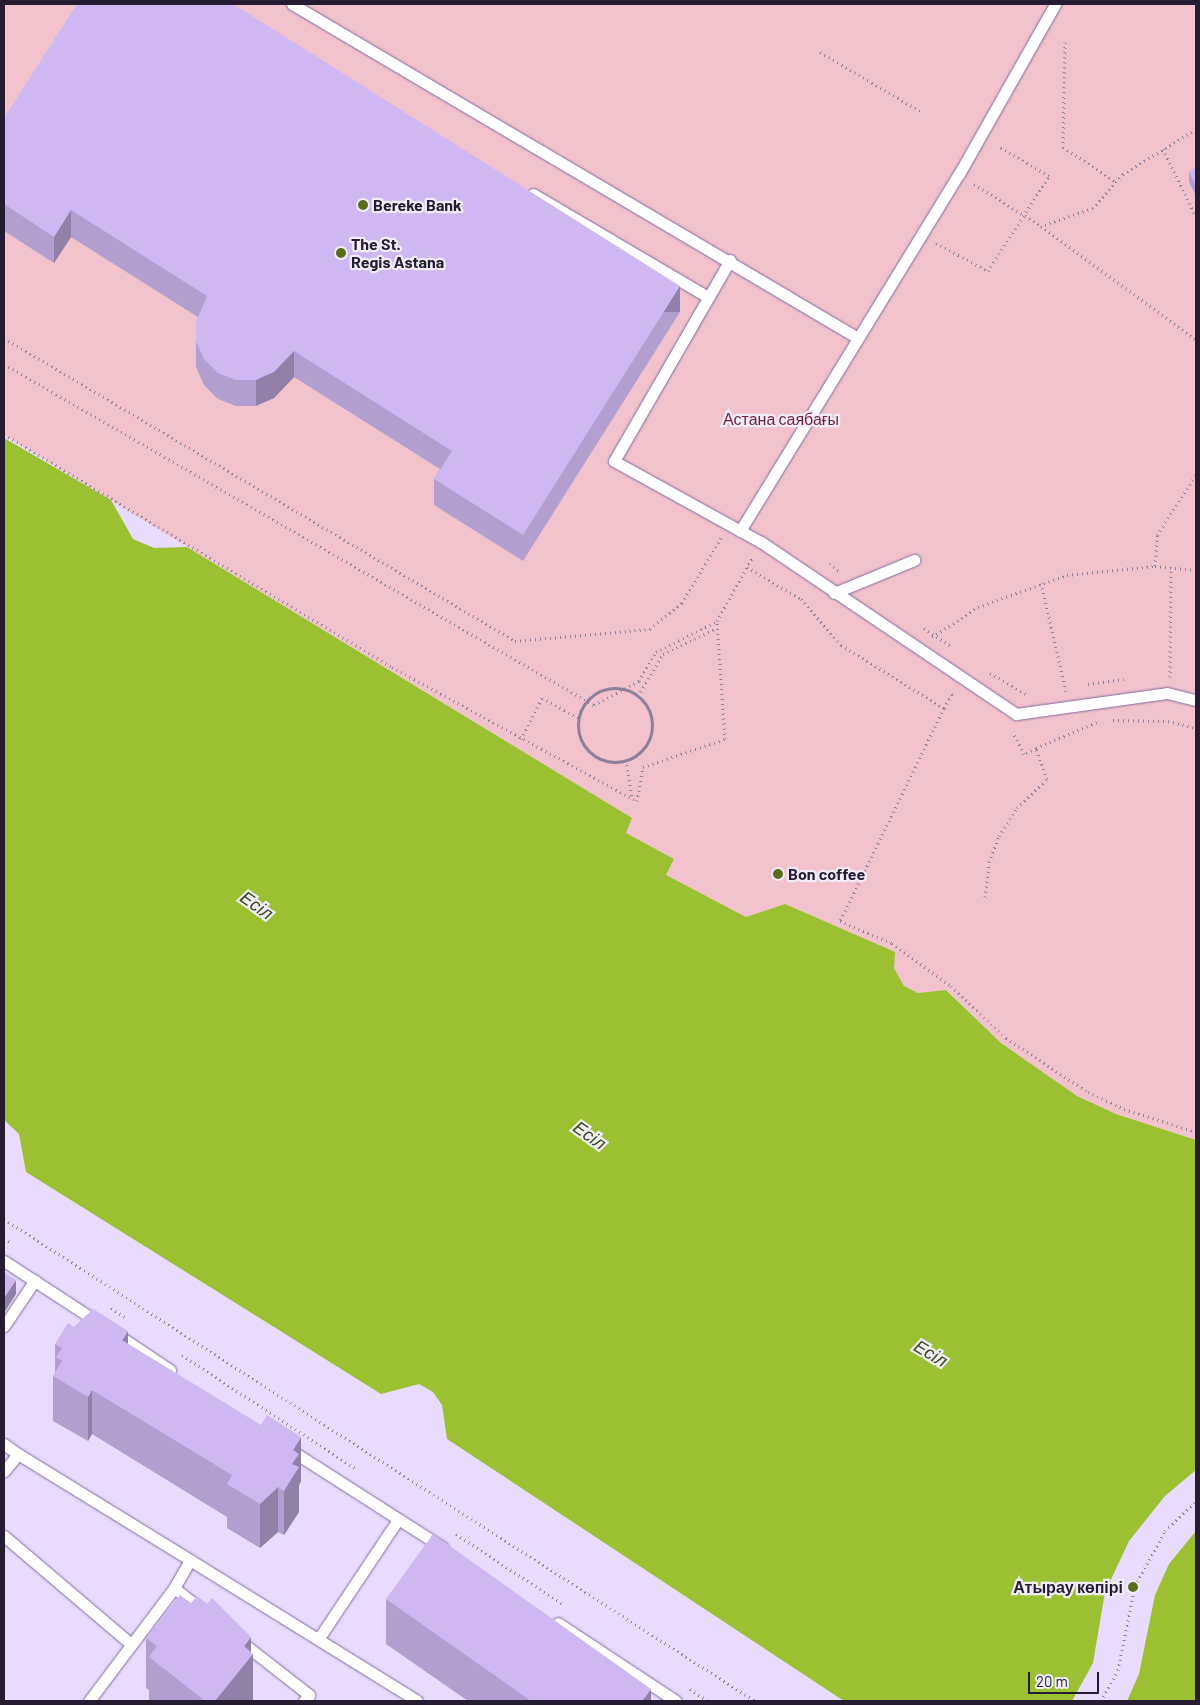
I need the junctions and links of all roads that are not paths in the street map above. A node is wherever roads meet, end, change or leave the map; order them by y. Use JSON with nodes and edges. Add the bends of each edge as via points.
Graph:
{"nodes":[{"id":1,"x":292,"y":4,"type":"edge"},
{"id":2,"x":1055,"y":4,"type":"edge"},
{"id":3,"x":521,"y":186,"type":"edge"},
{"id":4,"x":730,"y":260,"type":"junction"},
{"id":5,"x":708,"y":297,"type":"junction"},
{"id":6,"x":858,"y":338,"type":"junction"},
{"id":7,"x":740,"y":531,"type":"junction"},
{"id":8,"x":914,"y":560,"type":"dead end"},
{"id":9,"x":834,"y":594,"type":"junction"},
{"id":10,"x":1196,"y":700,"type":"edge"},
{"id":11,"x":4,"y":1261,"type":"edge"},
{"id":12,"x":35,"y":1280,"type":"junction"},
{"id":13,"x":4,"y":1326,"type":"edge"},
{"id":14,"x":183,"y":1379,"type":"edge"},
{"id":15,"x":274,"y":1439,"type":"edge"},
{"id":16,"x":4,"y":1444,"type":"edge"},
{"id":17,"x":18,"y":1454,"type":"junction"},
{"id":18,"x":4,"y":1471,"type":"edge"},
{"id":19,"x":397,"y":1521,"type":"junction"},
{"id":20,"x":4,"y":1536,"type":"edge"},
{"id":21,"x":452,"y":1553,"type":"edge"},
{"id":22,"x":190,"y":1560,"type":"junction"},
{"id":23,"x":174,"y":1588,"type":"junction"},
{"id":24,"x":543,"y":1614,"type":"edge"},
{"id":25,"x":211,"y":1618,"type":"edge"},
{"id":26,"x":226,"y":1630,"type":"edge"},
{"id":27,"x":319,"y":1638,"type":"junction"},
{"id":28,"x":131,"y":1644,"type":"junction"},
{"id":29,"x":89,"y":1701,"type":"edge"},
{"id":30,"x":304,"y":1701,"type":"edge"},
{"id":31,"x":417,"y":1701,"type":"edge"},
{"id":32,"x":676,"y":1701,"type":"edge"}],
"edges":[{"from":1,"to":4,"type":"lane"},
{"from":2,"to":6,"type":"lane","via":[[959,174]]},
{"from":3,"to":5,"type":"lane"},
{"from":4,"to":5,"type":"lane"},
{"from":4,"to":6,"type":"lane"},
{"from":5,"to":7,"type":"lane","via":[[614,461]]},
{"from":6,"to":7,"type":"lane"},
{"from":7,"to":9,"type":"lane","via":[[761,542]]},
{"from":8,"to":9,"type":"lane"},
{"from":9,"to":10,"type":"lane","via":[[1016,714],[1167,693]]},
{"from":11,"to":12,"type":"lane"},
{"from":12,"to":13,"type":"lane"},
{"from":12,"to":14,"type":"lane"},
{"from":15,"to":19,"type":"lane"},
{"from":16,"to":17,"type":"lane"},
{"from":17,"to":18,"type":"lane"},
{"from":17,"to":22,"type":"lane"},
{"from":19,"to":21,"type":"lane"},
{"from":19,"to":27,"type":"lane"},
{"from":20,"to":28,"type":"lane"},
{"from":22,"to":23,"type":"lane"},
{"from":22,"to":27,"type":"lane"},
{"from":23,"to":25,"type":"lane"},
{"from":23,"to":28,"type":"lane"},
{"from":24,"to":32,"type":"lane"},
{"from":26,"to":30,"type":"lane","via":[[309,1695]]},
{"from":27,"to":31,"type":"lane"},
{"from":28,"to":29,"type":"lane"}]}
